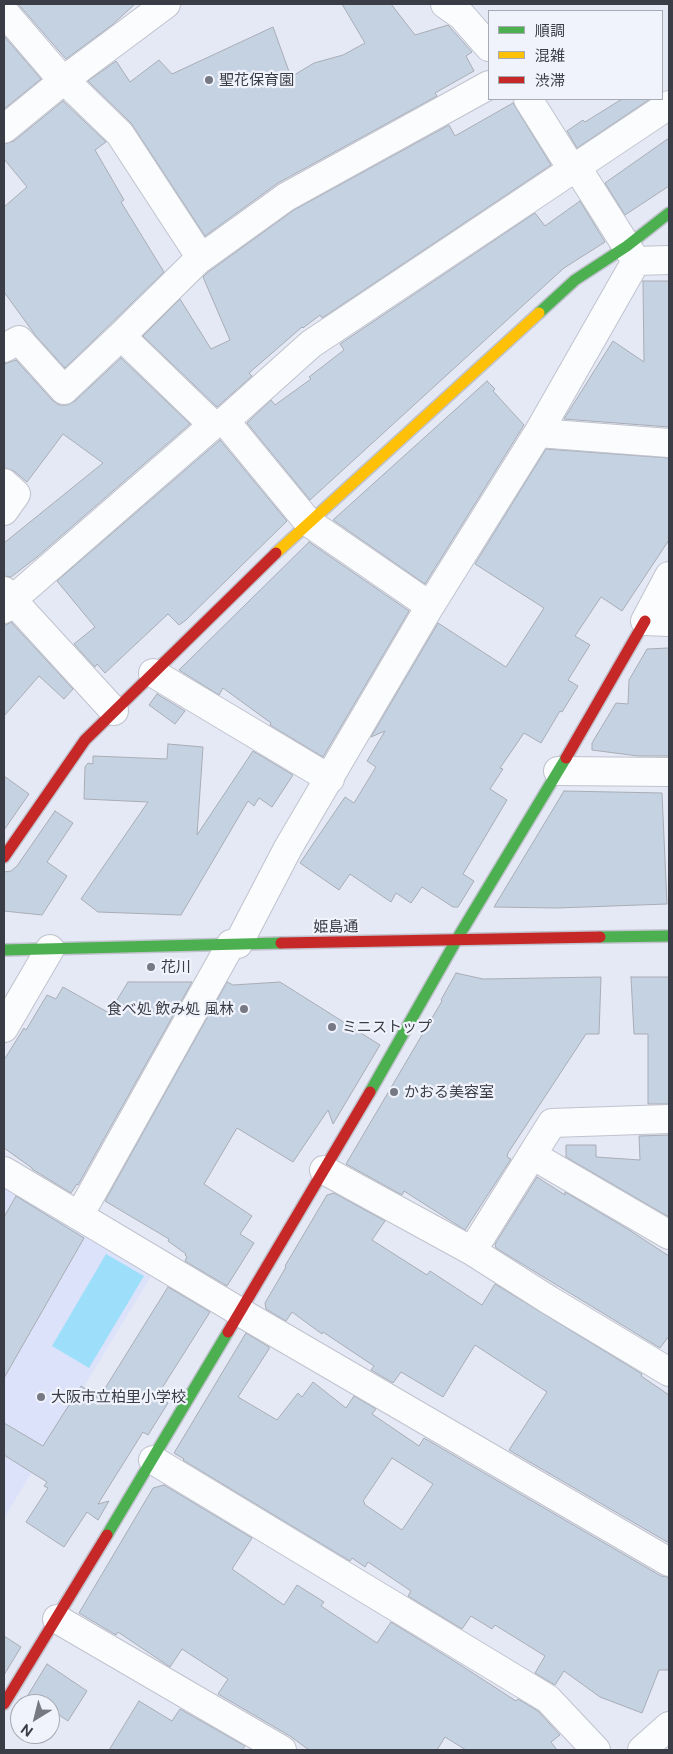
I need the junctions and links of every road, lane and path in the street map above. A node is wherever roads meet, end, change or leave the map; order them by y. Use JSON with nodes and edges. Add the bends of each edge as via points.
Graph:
{"nodes":[{"id":1,"x":166,"y":4,"type":"edge"},
{"id":2,"x":461,"y":8,"type":"edge"},
{"id":3,"x":4,"y":12,"type":"edge"},
{"id":4,"x":488,"y":46,"type":"edge"},
{"id":5,"x":64,"y":80,"type":"junction"},
{"id":6,"x":488,"y":85,"type":"edge"},
{"id":7,"x":529,"y":100,"type":"edge"},
{"id":8,"x":669,"y":106,"type":"edge"},
{"id":9,"x":4,"y":129,"type":"edge"},
{"id":10,"x":574,"y":168,"type":"junction"},
{"id":11,"x":669,"y":213,"type":"edge"},
{"id":12,"x":631,"y":254,"type":"junction"},
{"id":13,"x":202,"y":258,"type":"junction"},
{"id":14,"x":669,"y":260,"type":"edge"},
{"id":15,"x":121,"y":336,"type":"junction"},
{"id":16,"x":4,"y":348,"type":"edge"},
{"id":17,"x":219,"y":423,"type":"junction"},
{"id":18,"x":538,"y":433,"type":"junction"},
{"id":19,"x":669,"y":444,"type":"edge"},
{"id":20,"x":4,"y":483,"type":"edge"},
{"id":21,"x":4,"y":511,"type":"edge"},
{"id":22,"x":308,"y":522,"type":"junction"},
{"id":23,"x":669,"y":576,"type":"edge"},
{"id":24,"x":6,"y":600,"type":"edge"},
{"id":25,"x":430,"y":606,"type":"junction"},
{"id":26,"x":657,"y":621,"type":"edge"},
{"id":27,"x":153,"y":673,"type":"junction"},
{"id":28,"x":114,"y":711,"type":"junction"},
{"id":29,"x":558,"y":771,"type":"junction"},
{"id":30,"x":669,"y":772,"type":"edge"},
{"id":31,"x":330,"y":779,"type":"junction"},
{"id":32,"x":4,"y":857,"type":"edge"},
{"id":33,"x":669,"y":936,"type":"edge"},
{"id":34,"x":457,"y":939,"type":"junction"},
{"id":35,"x":234,"y":944,"type":"junction"},
{"id":36,"x":50,"y":949,"type":"junction"},
{"id":37,"x":4,"y":950,"type":"edge"},
{"id":38,"x":4,"y":1028,"type":"edge"},
{"id":39,"x":669,"y":1119,"type":"edge"},
{"id":40,"x":532,"y":1155,"type":"junction"},
{"id":41,"x":324,"y":1170,"type":"junction"},
{"id":42,"x":4,"y":1171,"type":"edge"},
{"id":43,"x":79,"y":1216,"type":"junction"},
{"id":44,"x":669,"y":1235,"type":"edge"},
{"id":45,"x":472,"y":1251,"type":"junction"},
{"id":46,"x":240,"y":1312,"type":"junction"},
{"id":47,"x":669,"y":1372,"type":"edge"},
{"id":48,"x":153,"y":1460,"type":"junction"},
{"id":49,"x":669,"y":1562,"type":"edge"},
{"id":50,"x":57,"y":1619,"type":"junction"},
{"id":51,"x":4,"y":1704,"type":"edge"},
{"id":52,"x":669,"y":1726,"type":"edge"},
{"id":53,"x":282,"y":1750,"type":"edge"},
{"id":54,"x":596,"y":1750,"type":"edge"},
{"id":55,"x":642,"y":1750,"type":"edge"}],
"edges":[{"from":1,"to":5,"type":"street"},
{"from":2,"to":4,"type":"street"},
{"from":3,"to":5,"type":"street"},
{"from":5,"to":9,"type":"street"},
{"from":5,"to":13,"type":"street","via":[[120,134]]},
{"from":6,"to":13,"type":"street","via":[[286,197]]},
{"from":7,"to":10,"type":"street"},
{"from":8,"to":10,"type":"street"},
{"from":10,"to":12,"type":"street"},
{"from":10,"to":17,"type":"street","via":[[311,344]]},
{"from":11,"to":12,"type":"street"},
{"from":12,"to":14,"type":"street"},
{"from":12,"to":18,"type":"street"},
{"from":12,"to":22,"type":"street","via":[[576,280]]},
{"from":13,"to":15,"type":"street"},
{"from":15,"to":16,"type":"street","via":[[64,390],[19,340]]},
{"from":15,"to":17,"type":"street"},
{"from":17,"to":22,"type":"street"},
{"from":17,"to":24,"type":"street"},
{"from":18,"to":19,"type":"street"},
{"from":18,"to":25,"type":"street"},
{"from":20,"to":21,"type":"street","via":[[16,494]]},
{"from":22,"to":25,"type":"street"},
{"from":22,"to":27,"type":"street"},
{"from":23,"to":26,"type":"street"},
{"from":24,"to":28,"type":"street"},
{"from":25,"to":31,"type":"street"},
{"from":26,"to":29,"type":"street"},
{"from":27,"to":28,"type":"street"},
{"from":27,"to":31,"type":"street"},
{"from":28,"to":32,"type":"street","via":[[85,740]]},
{"from":29,"to":30,"type":"street"},
{"from":29,"to":34,"type":"street"},
{"from":31,"to":35,"type":"street"},
{"from":33,"to":34,"type":"street","name":"姫島通"},
{"from":34,"to":35,"type":"street","name":"姫島通"},
{"from":34,"to":41,"type":"street"},
{"from":35,"to":36,"type":"street","name":"姫島通"},
{"from":35,"to":43,"type":"street"},
{"from":36,"to":37,"type":"street","name":"姫島通"},
{"from":36,"to":38,"type":"street"},
{"from":39,"to":40,"type":"street","via":[[552,1122]]},
{"from":40,"to":44,"type":"street"},
{"from":40,"to":45,"type":"street"},
{"from":41,"to":45,"type":"street"},
{"from":41,"to":46,"type":"street"},
{"from":42,"to":43,"type":"street"},
{"from":43,"to":46,"type":"street"},
{"from":45,"to":47,"type":"street"},
{"from":46,"to":48,"type":"street"},
{"from":46,"to":49,"type":"street"},
{"from":48,"to":50,"type":"street"},
{"from":48,"to":54,"type":"street","via":[[548,1699]]},
{"from":50,"to":51,"type":"street"},
{"from":50,"to":53,"type":"street"},
{"from":52,"to":55,"type":"street"}]}
